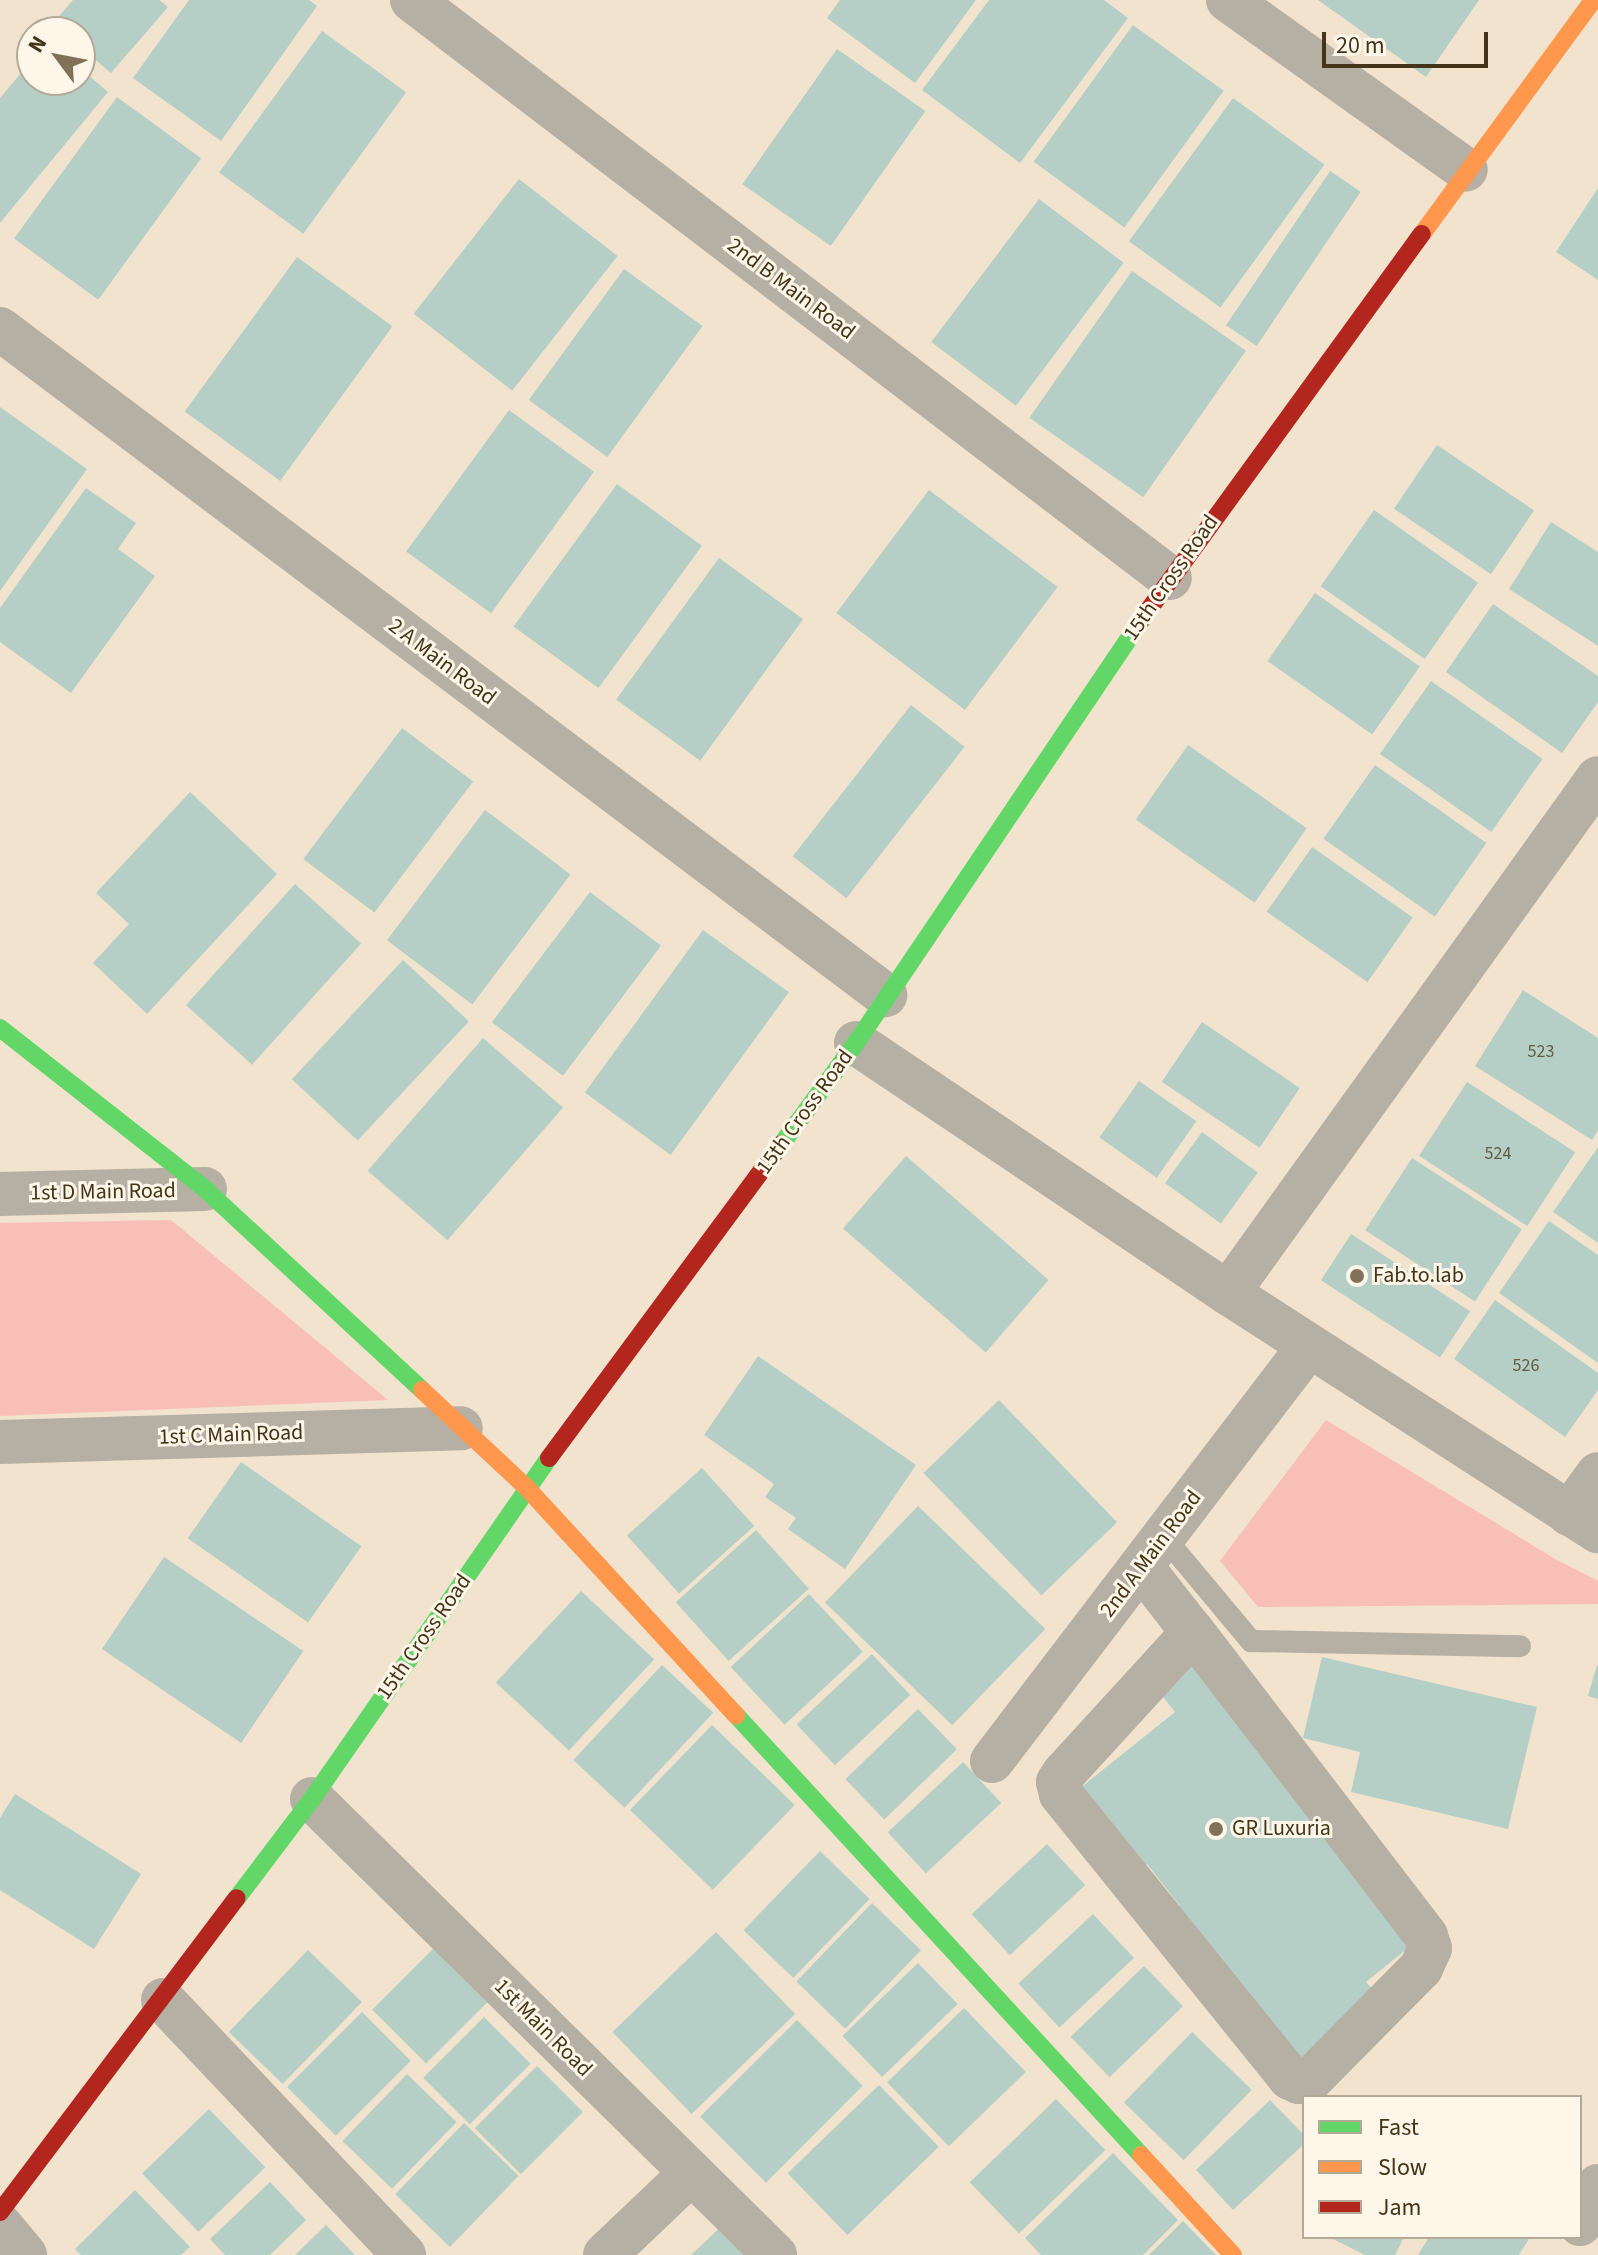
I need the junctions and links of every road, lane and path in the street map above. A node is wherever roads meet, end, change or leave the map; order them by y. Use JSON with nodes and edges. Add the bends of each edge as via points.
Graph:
{"nodes":[{"id":1,"x":412,"y":0,"type":"edge"},
{"id":2,"x":1228,"y":0,"type":"edge"},
{"id":3,"x":1593,"y":0,"type":"edge"},
{"id":4,"x":1466,"y":170,"type":"junction"},
{"id":5,"x":0,"y":329,"type":"edge"},
{"id":6,"x":1170,"y":578,"type":"junction"},
{"id":7,"x":1598,"y":778,"type":"edge"},
{"id":8,"x":885,"y":995,"type":"junction"},
{"id":9,"x":0,"y":1028,"type":"edge"},
{"id":10,"x":856,"y":1043,"type":"junction"},
{"id":11,"x":205,"y":1189,"type":"junction"},
{"id":12,"x":0,"y":1194,"type":"edge"},
{"id":13,"x":1228,"y":1293,"type":"junction"},
{"id":14,"x":1309,"y":1346,"type":"junction"},
{"id":15,"x":461,"y":1428,"type":"junction"},
{"id":16,"x":0,"y":1442,"type":"edge"},
{"id":17,"x":1598,"y":1474,"type":"edge"},
{"id":18,"x":527,"y":1488,"type":"junction"},
{"id":19,"x":1584,"y":1522,"type":"edge"},
{"id":20,"x":1152,"y":1552,"type":"junction"},
{"id":21,"x":1193,"y":1632,"type":"junction"},
{"id":22,"x":1520,"y":1646,"type":"dead end"},
{"id":23,"x":992,"y":1761,"type":"dead end"},
{"id":24,"x":312,"y":1799,"type":"junction"},
{"id":25,"x":163,"y":2000,"type":"junction"},
{"id":26,"x":690,"y":2174,"type":"junction"},
{"id":27,"x":1598,"y":2186,"type":"edge"},
{"id":28,"x":0,"y":2212,"type":"edge"},
{"id":29,"x":1582,"y":2220,"type":"edge"},
{"id":30,"x":0,"y":2225,"type":"edge"},
{"id":31,"x":25,"y":2255,"type":"edge"},
{"id":32,"x":404,"y":2255,"type":"edge"},
{"id":33,"x":605,"y":2255,"type":"edge"},
{"id":34,"x":775,"y":2255,"type":"edge"},
{"id":35,"x":1233,"y":2255,"type":"edge"}],
"edges":[{"from":1,"to":6,"type":"street","name":"2nd B Main Road"},
{"from":2,"to":4,"type":"street"},
{"from":3,"to":4,"type":"street","name":"15th Cross Road"},
{"from":4,"to":6,"type":"street","name":"15th Cross Road"},
{"from":5,"to":8,"type":"street","name":"2 A Main Road"},
{"from":6,"to":8,"type":"street","name":"15th Cross Road"},
{"from":7,"to":13,"type":"street"},
{"from":8,"to":10,"type":"street","name":"15th Cross Road"},
{"from":9,"to":11,"type":"street"},
{"from":10,"to":13,"type":"street"},
{"from":10,"to":18,"type":"street","name":"15th Cross Road"},
{"from":11,"to":12,"type":"street","name":"1st D Main Road"},
{"from":11,"to":15,"type":"street"},
{"from":13,"to":14,"type":"street"},
{"from":14,"to":19,"type":"street"},
{"from":14,"to":20,"type":"street","name":"2nd A Main Road"},
{"from":15,"to":16,"type":"street","name":"1st C Main Road"},
{"from":15,"to":18,"type":"street"},
{"from":17,"to":19,"type":"street"},
{"from":18,"to":24,"type":"street","name":"15th Cross Road"},
{"from":18,"to":35,"type":"street"},
{"from":20,"to":21,"type":"street"},
{"from":20,"to":22,"type":"lane","via":[[1251,1641]]},
{"from":20,"to":23,"type":"street","name":"2nd A Main Road"},
{"from":21,"to":21,"type":"street","via":[[1430,1948],[1421,1968],[1309,2081],[1290,2078],[1061,1794],[1058,1782],[1064,1773]]},
{"from":24,"to":25,"type":"street","name":"15th Cross Road"},
{"from":24,"to":26,"type":"street","name":"1st Main Road"},
{"from":25,"to":28,"type":"street","name":"15th Cross Road"},
{"from":25,"to":32,"type":"street"},
{"from":26,"to":33,"type":"street"},
{"from":26,"to":34,"type":"street","name":"1st Main Road"},
{"from":27,"to":29,"type":"street"},
{"from":30,"to":31,"type":"street"}]}
